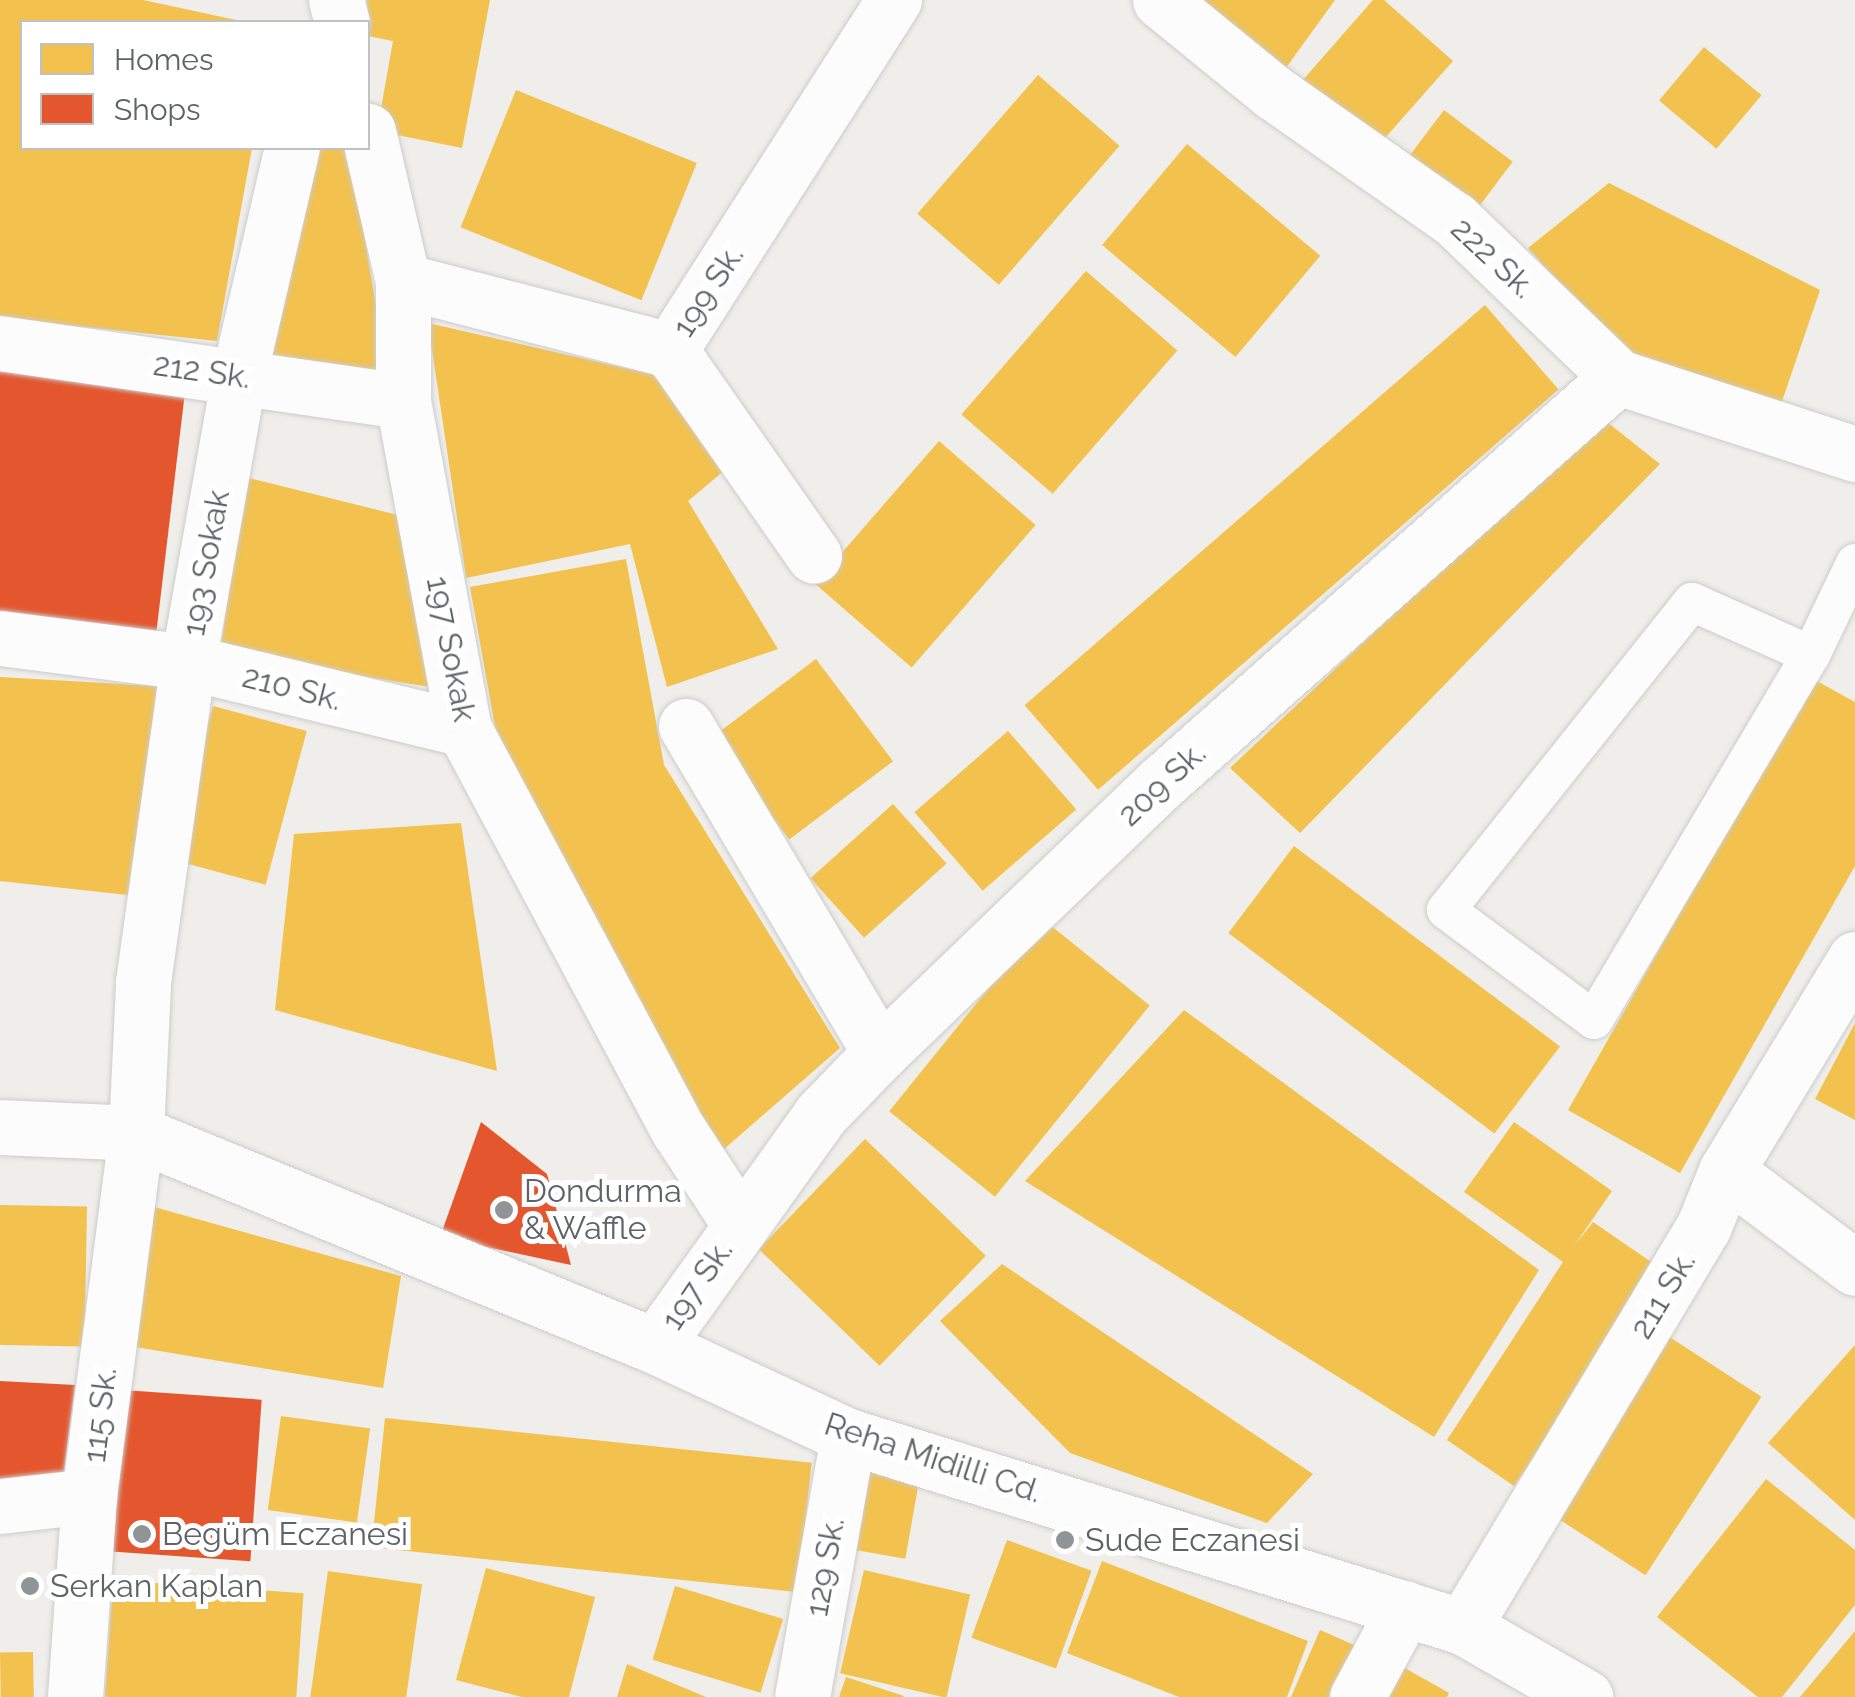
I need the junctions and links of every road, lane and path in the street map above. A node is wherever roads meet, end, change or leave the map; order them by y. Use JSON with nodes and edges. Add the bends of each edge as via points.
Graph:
{"nodes":[{"id":1,"x":894,"y":0,"type":"edge"},
{"id":2,"x":1160,"y":0,"type":"edge"},
{"id":3,"x":370,"y":140,"type":"edge"},
{"id":4,"x":292,"y":150,"type":"edge"},
{"id":5,"x":403,"y":282,"type":"junction"},
{"id":6,"x":0,"y":343,"type":"edge"},
{"id":7,"x":670,"y":350,"type":"junction"},
{"id":8,"x":238,"y":376,"type":"junction"},
{"id":9,"x":1618,"y":378,"type":"junction"},
{"id":10,"x":403,"y":401,"type":"junction"},
{"id":11,"x":1855,"y":454,"type":"edge"},
{"id":12,"x":814,"y":556,"type":"dead end"},
{"id":13,"x":1855,"y":563,"type":"edge"},
{"id":14,"x":0,"y":638,"type":"edge"},
{"id":15,"x":1811,"y":655,"type":"junction"},
{"id":16,"x":188,"y":662,"type":"junction"},
{"id":17,"x":686,"y":726,"type":"dead end"},
{"id":18,"x":464,"y":729,"type":"junction"},
{"id":19,"x":1855,"y":959,"type":"edge"},
{"id":20,"x":880,"y":1053,"type":"junction"},
{"id":21,"x":0,"y":1127,"type":"edge"},
{"id":22,"x":136,"y":1133,"type":"junction"},
{"id":23,"x":1726,"y":1171,"type":"junction"},
{"id":24,"x":739,"y":1223,"type":"junction"},
{"id":25,"x":1855,"y":1268,"type":"edge"},
{"id":26,"x":656,"y":1346,"type":"junction"},
{"id":27,"x":848,"y":1436,"type":"junction"},
{"id":28,"x":89,"y":1496,"type":"junction"},
{"id":29,"x":0,"y":1506,"type":"edge"},
{"id":30,"x":1405,"y":1608,"type":"junction"},
{"id":31,"x":1462,"y":1627,"type":"junction"},
{"id":32,"x":75,"y":1697,"type":"edge"},
{"id":33,"x":802,"y":1697,"type":"edge"},
{"id":34,"x":1357,"y":1697,"type":"edge"},
{"id":35,"x":1585,"y":1697,"type":"edge"}],
"edges":[{"from":1,"to":7,"type":"street","name":"199 Sk."},
{"from":2,"to":9,"type":"street","name":"222 Sk.","via":[[1273,92],[1454,218]]},
{"from":3,"to":5,"type":"street","name":"197 Sokak"},
{"from":4,"to":8,"type":"street","name":"193 Sokak"},
{"from":5,"to":7,"type":"street","name":"199 Sk."},
{"from":5,"to":10,"type":"street","name":"197 Sokak"},
{"from":6,"to":8,"type":"street","name":"212 Sk."},
{"from":7,"to":12,"type":"street"},
{"from":8,"to":10,"type":"street","name":"212 Sk."},
{"from":8,"to":16,"type":"street","name":"193 Sokak"},
{"from":9,"to":11,"type":"street","name":"222 Sk."},
{"from":9,"to":20,"type":"street","name":"209 Sk.","via":[[1162,782]]},
{"from":10,"to":18,"type":"street","name":"197 Sokak"},
{"from":13,"to":15,"type":"lane"},
{"from":14,"to":16,"type":"street","name":"210 Sk."},
{"from":15,"to":15,"type":"lane","via":[[1594,1020],[1446,910],[1692,602]]},
{"from":16,"to":18,"type":"street","name":"210 Sk."},
{"from":16,"to":22,"type":"street","name":"193 Sokak","via":[[143,982]]},
{"from":17,"to":20,"type":"street"},
{"from":18,"to":24,"type":"street","name":"197 Sokak","via":[[679,1131]]},
{"from":19,"to":23,"type":"street","name":"211 Sk."},
{"from":20,"to":24,"type":"street","name":"209 Sk.","via":[[821,1114]]},
{"from":21,"to":22,"type":"street","name":"Reha Midilli Cd."},
{"from":22,"to":26,"type":"street","name":"Reha Midilli Cd."},
{"from":22,"to":28,"type":"street","name":"115 Sk."},
{"from":23,"to":25,"type":"street"},
{"from":23,"to":31,"type":"street","name":"211 Sk.","via":[[1703,1228]]},
{"from":24,"to":26,"type":"street","name":"197 Sk."},
{"from":26,"to":27,"type":"street","name":"Reha Midilli Cd."},
{"from":27,"to":30,"type":"street","name":"Reha Midilli Cd."},
{"from":27,"to":33,"type":"street","name":"129 Sk."},
{"from":28,"to":29,"type":"street"},
{"from":28,"to":32,"type":"street","name":"115 Sk."},
{"from":30,"to":31,"type":"street","name":"Reha Midilli Cd."},
{"from":30,"to":34,"type":"street"},
{"from":31,"to":35,"type":"street","name":"Reha Midilli Cd."}]}
